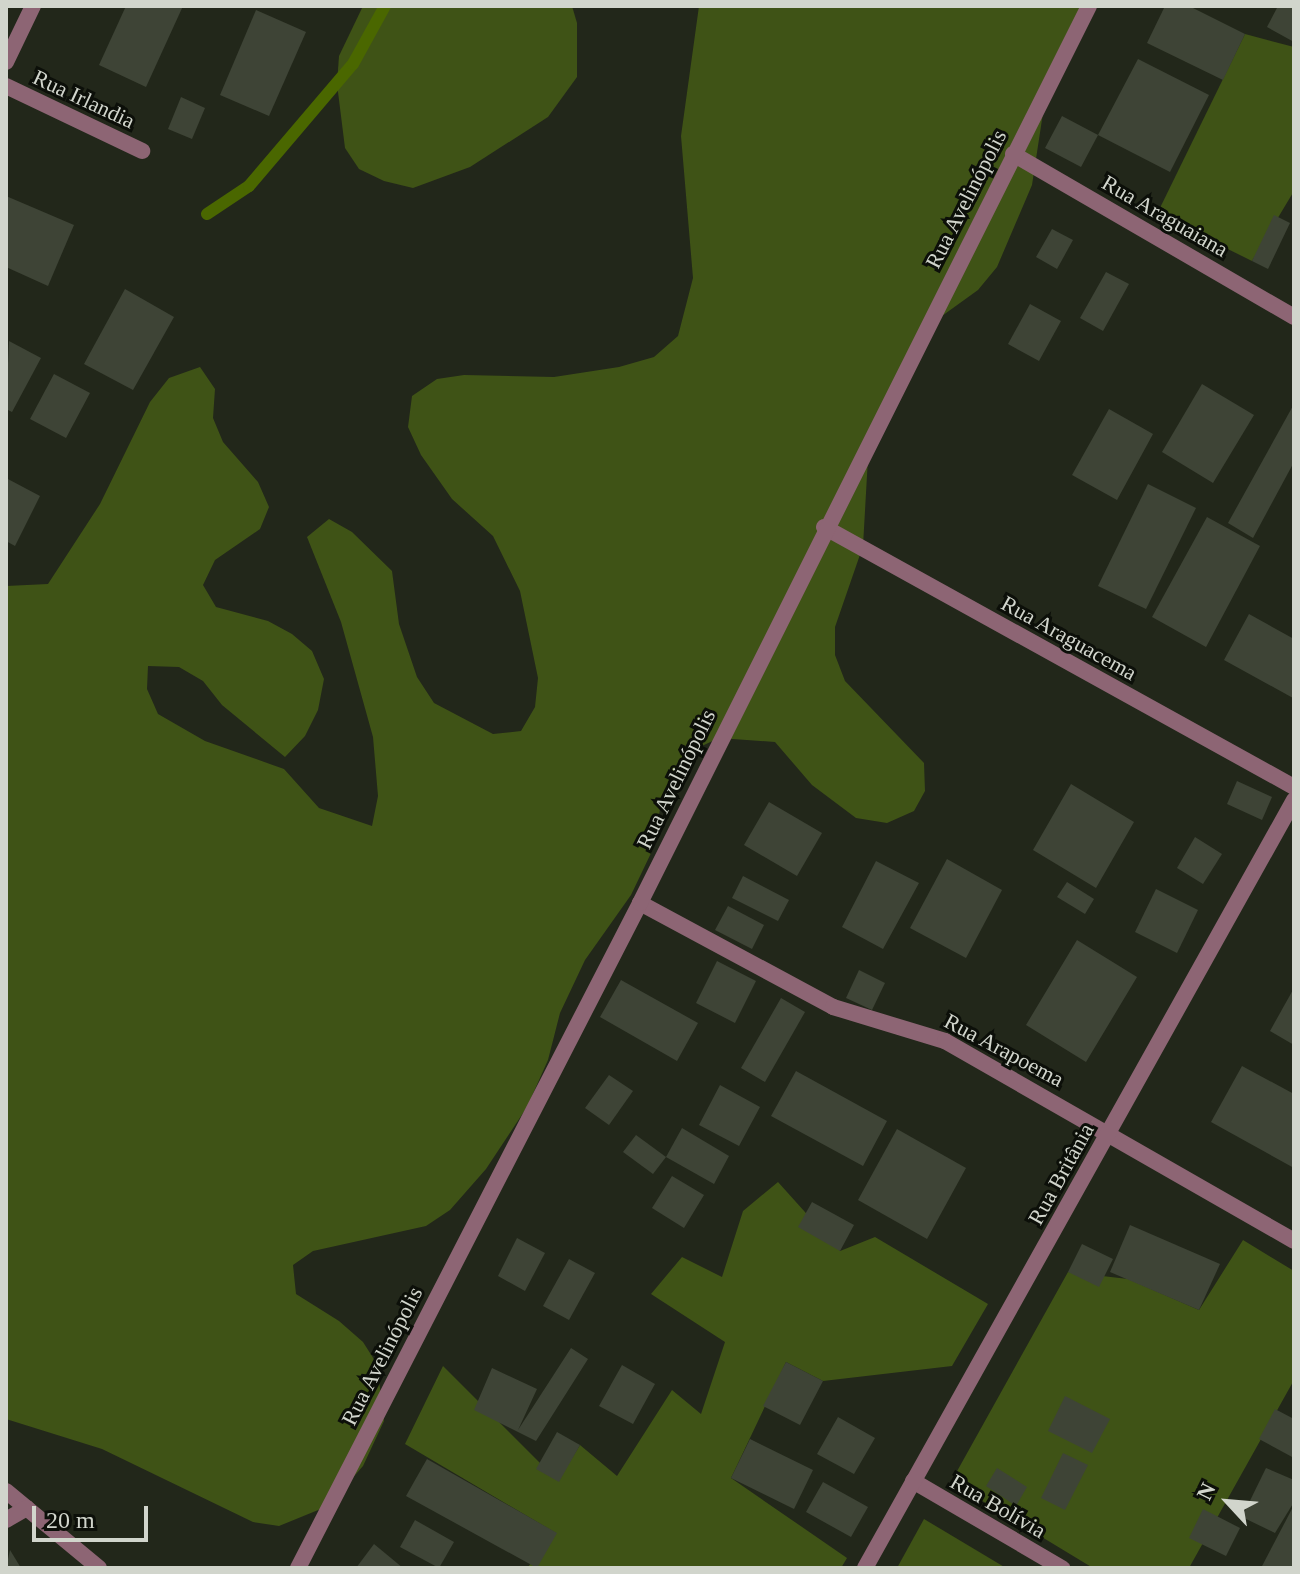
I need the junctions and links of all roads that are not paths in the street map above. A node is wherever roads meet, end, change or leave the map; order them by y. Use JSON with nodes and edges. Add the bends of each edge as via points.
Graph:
{"nodes":[{"id":1,"x":33,"y":6,"type":"edge"},
{"id":2,"x":1089,"y":6,"type":"edge"},
{"id":3,"x":6,"y":62,"type":"edge"},
{"id":4,"x":6,"y":86,"type":"edge"},
{"id":5,"x":142,"y":151,"type":"dead end"},
{"id":6,"x":1013,"y":154,"type":"junction"},
{"id":7,"x":1294,"y":317,"type":"edge"},
{"id":8,"x":824,"y":527,"type":"junction"},
{"id":9,"x":1294,"y":787,"type":"edge"},
{"id":10,"x":1294,"y":800,"type":"edge"},
{"id":11,"x":640,"y":903,"type":"junction"},
{"id":12,"x":1110,"y":1132,"type":"junction"},
{"id":13,"x":1294,"y":1241,"type":"edge"},
{"id":14,"x":913,"y":1481,"type":"junction"},
{"id":15,"x":6,"y":1491,"type":"edge"},
{"id":16,"x":27,"y":1508,"type":"junction"},
{"id":17,"x":6,"y":1520,"type":"edge"},
{"id":18,"x":99,"y":1568,"type":"edge"},
{"id":19,"x":298,"y":1568,"type":"edge"},
{"id":20,"x":865,"y":1568,"type":"edge"},
{"id":21,"x":1062,"y":1568,"type":"edge"}],
"edges":[{"from":1,"to":3,"type":"street"},
{"from":2,"to":6,"type":"street","name":"Rua Avelinópolis"},
{"from":4,"to":5,"type":"street","name":"Rua Irlandia"},
{"from":6,"to":7,"type":"street","name":"Rua Araguaiana"},
{"from":6,"to":8,"type":"street","name":"Rua Avelinópolis"},
{"from":8,"to":9,"type":"street","name":"Rua Araguacema"},
{"from":8,"to":11,"type":"street","name":"Rua Avelinópolis"},
{"from":10,"to":12,"type":"street","name":"Rua Britânia"},
{"from":11,"to":12,"type":"street","name":"Rua Arapoema","via":[[833,1007],[945,1041]]},
{"from":11,"to":19,"type":"street","name":"Rua Avelinópolis"},
{"from":12,"to":13,"type":"street","name":"Rua Arapoema"},
{"from":12,"to":14,"type":"street","name":"Rua Britânia"},
{"from":14,"to":20,"type":"street","name":"Rua Britânia"},
{"from":14,"to":21,"type":"street","name":"Rua Bolívia"},
{"from":15,"to":16,"type":"street"},
{"from":16,"to":17,"type":"street"},
{"from":16,"to":18,"type":"street"}]}
